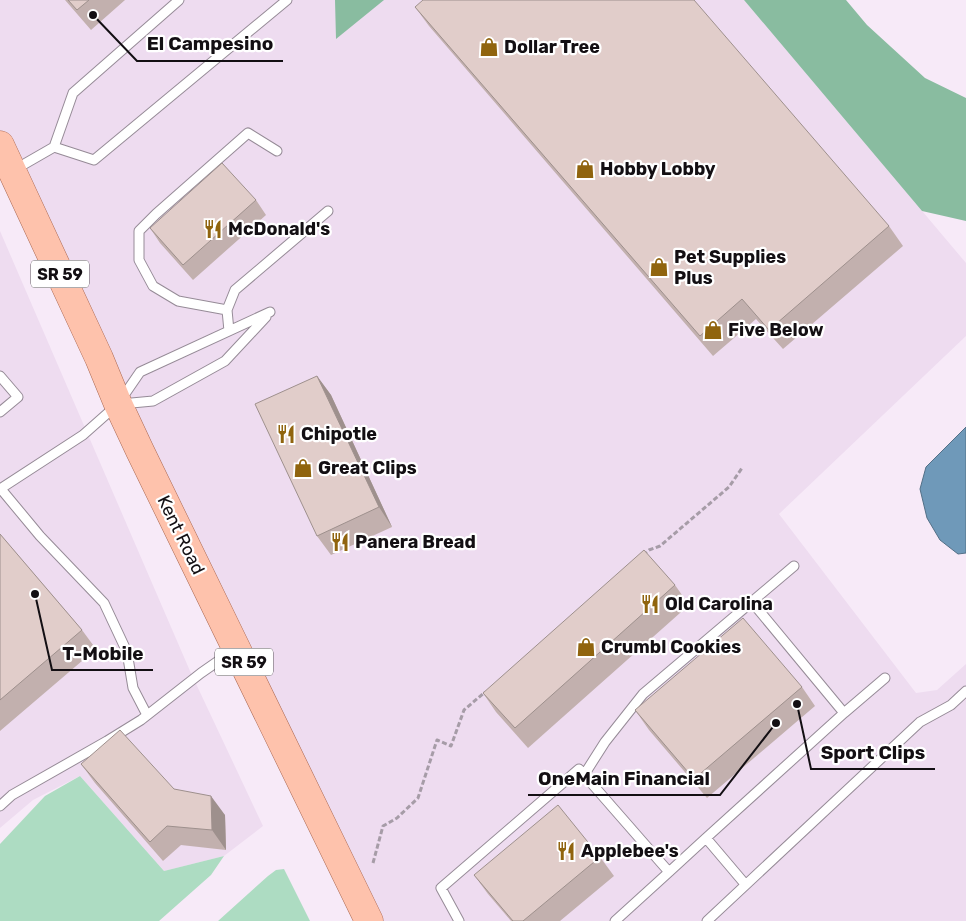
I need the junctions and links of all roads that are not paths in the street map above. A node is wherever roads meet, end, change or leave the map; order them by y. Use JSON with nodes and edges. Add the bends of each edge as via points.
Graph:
{"nodes":[{"id":1,"x":179,"y":0,"type":"edge"},
{"id":2,"x":287,"y":0,"type":"edge"},
{"id":3,"x":0,"y":145,"type":"edge"},
{"id":4,"x":54,"y":147,"type":"junction"},
{"id":5,"x":276,"y":151,"type":"dead end"},
{"id":6,"x":12,"y":171,"type":"junction"},
{"id":7,"x":328,"y":210,"type":"dead end"},
{"id":8,"x":227,"y":310,"type":"junction"},
{"id":9,"x":229,"y":331,"type":"junction"},
{"id":10,"x":0,"y":376,"type":"edge"},
{"id":11,"x":118,"y":404,"type":"junction"},
{"id":12,"x":0,"y":412,"type":"edge"},
{"id":13,"x":0,"y":489,"type":"edge"},
{"id":14,"x":794,"y":566,"type":"dead end"},
{"id":15,"x":752,"y":602,"type":"junction"},
{"id":16,"x":237,"y":648,"type":"junction"},
{"id":17,"x":885,"y":678,"type":"dead end"},
{"id":18,"x":965,"y":694,"type":"edge"},
{"id":19,"x":844,"y":713,"type":"junction"},
{"id":20,"x":147,"y":715,"type":"junction"},
{"id":21,"x":584,"y":775,"type":"junction"},
{"id":22,"x":0,"y":806,"type":"edge"},
{"id":23,"x":706,"y":838,"type":"junction"},
{"id":24,"x":669,"y":872,"type":"junction"},
{"id":25,"x":745,"y":884,"type":"junction"},
{"id":26,"x":369,"y":921,"type":"edge"},
{"id":27,"x":458,"y":921,"type":"edge"},
{"id":28,"x":615,"y":921,"type":"edge"},
{"id":29,"x":707,"y":921,"type":"edge"}],
"edges":[{"from":1,"to":4,"type":"lane","via":[[73,93]]},
{"from":2,"to":4,"type":"lane","via":[[94,160]]},
{"from":3,"to":6,"type":"main road","name":"Kent Road","number":"SR 59"},
{"from":4,"to":6,"type":"lane"},
{"from":5,"to":8,"type":"lane","via":[[248,133],[139,231],[140,260],[154,286],[178,301]]},
{"from":6,"to":11,"type":"main road","name":"Kent Road","number":"SR 59","via":[[100,358]]},
{"from":7,"to":8,"type":"lane","via":[[235,290]]},
{"from":8,"to":9,"type":"lane"},
{"from":9,"to":11,"type":"lane","via":[[140,372]]},
{"from":9,"to":11,"type":"lane","via":[[270,312],[225,360],[153,401]]},
{"from":10,"to":12,"type":"lane","via":[[18,397]]},
{"from":11,"to":13,"type":"lane","via":[[83,435]]},
{"from":11,"to":16,"type":"main road","name":"Kent Road","number":"SR 59"},
{"from":13,"to":20,"type":"lane","via":[[104,603],[127,652],[133,688]]},
{"from":14,"to":15,"type":"lane"},
{"from":15,"to":19,"type":"lane"},
{"from":15,"to":21,"type":"lane","via":[[643,694]]},
{"from":16,"to":20,"type":"lane"},
{"from":16,"to":26,"type":"main road","name":"Kent Road","number":"SR 59"},
{"from":17,"to":19,"type":"lane"},
{"from":18,"to":25,"type":"lane","via":[[920,722]]},
{"from":19,"to":23,"type":"lane"},
{"from":20,"to":22,"type":"lane","via":[[19,791]]},
{"from":21,"to":24,"type":"lane"},
{"from":21,"to":27,"type":"lane","via":[[578,769],[441,888]]},
{"from":23,"to":24,"type":"lane"},
{"from":23,"to":25,"type":"lane"},
{"from":24,"to":28,"type":"lane"},
{"from":25,"to":29,"type":"lane"}]}
